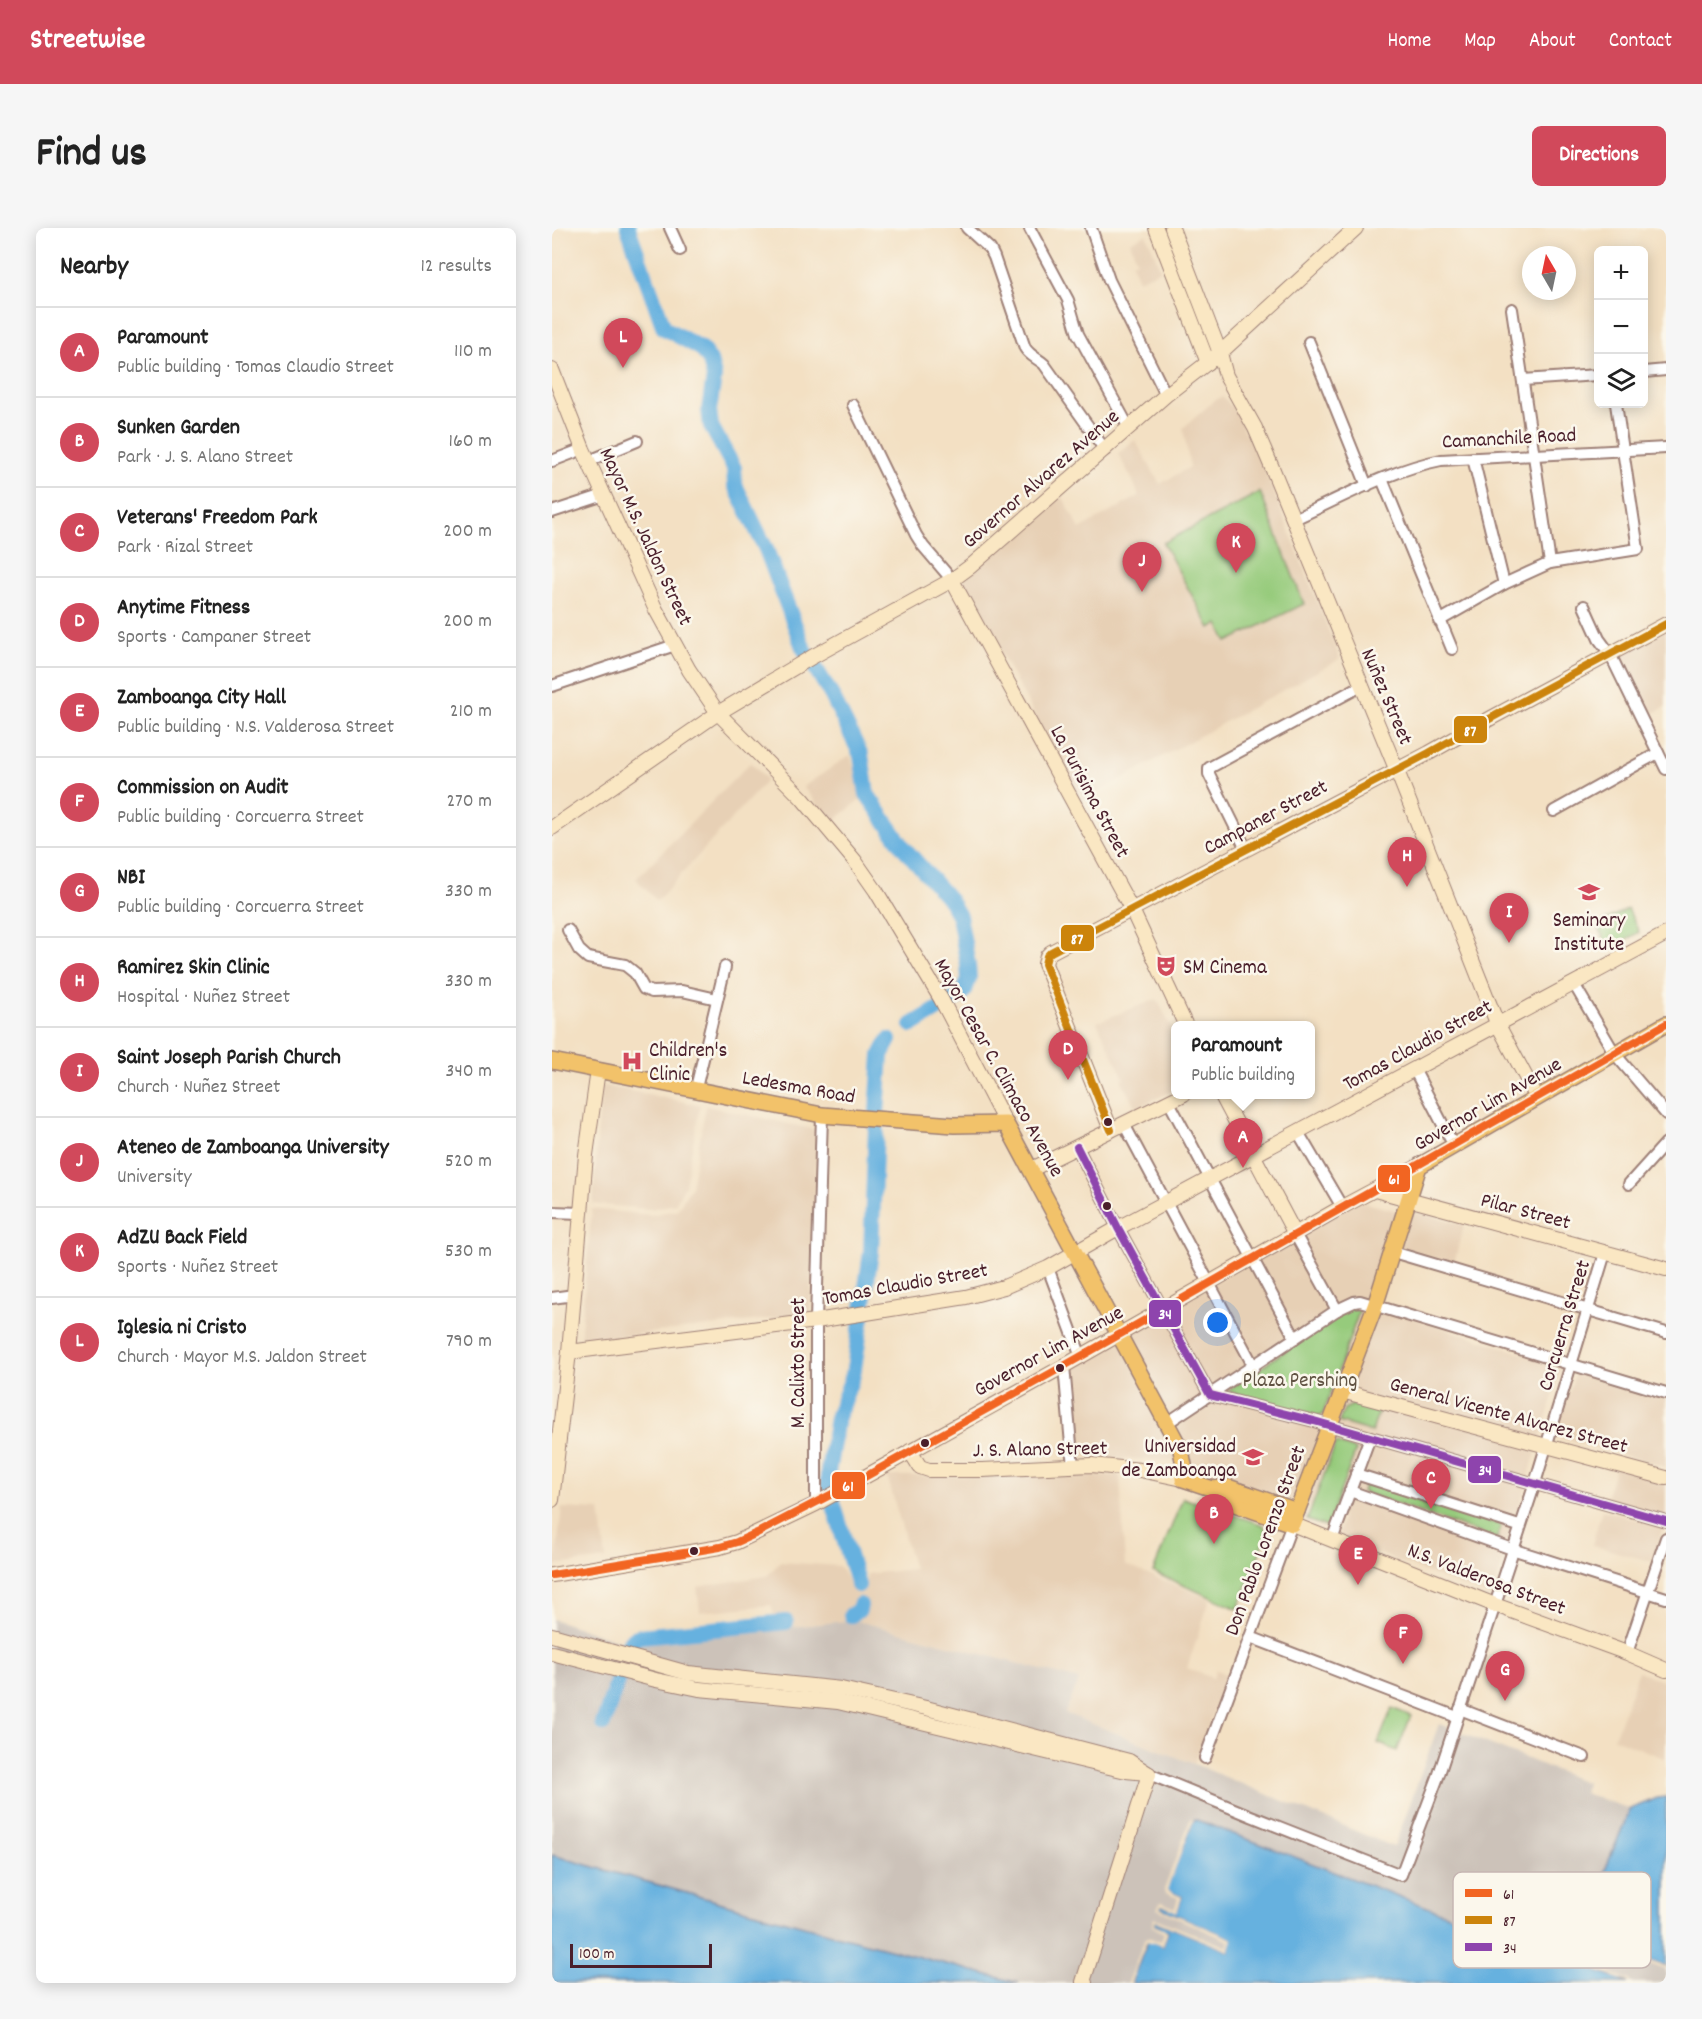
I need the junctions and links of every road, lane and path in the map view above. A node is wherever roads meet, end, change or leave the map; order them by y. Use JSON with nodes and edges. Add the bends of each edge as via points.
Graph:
{"nodes":[{"id":1,"x":670,"y":228,"type":"edge"},
{"id":2,"x":967,"y":228,"type":"edge"},
{"id":3,"x":1091,"y":228,"type":"edge"},
{"id":4,"x":1156,"y":228,"type":"edge"},
{"id":5,"x":1172,"y":228,"type":"edge"},
{"id":6,"x":1356,"y":228,"type":"edge"},
{"id":7,"x":1030,"y":229,"type":"edge"},
{"id":8,"x":680,"y":250,"type":"dead end"},
{"id":9,"x":1512,"y":309,"type":"dead end"},
{"id":10,"x":1309,"y":342,"type":"dead end"},
{"id":11,"x":1220,"y":353,"type":"junction"},
{"id":12,"x":1208,"y":363,"type":"junction"},
{"id":13,"x":552,"y":370,"type":"edge"},
{"id":14,"x":1666,"y":370,"type":"edge"},
{"id":15,"x":1648,"y":372,"type":"edge"},
{"id":16,"x":1594,"y":375,"type":"edge"},
{"id":17,"x":1523,"y":380,"type":"junction"},
{"id":18,"x":1166,"y":395,"type":"junction"},
{"id":19,"x":853,"y":405,"type":"dead end"},
{"id":20,"x":1617,"y":408,"type":"edge"},
{"id":21,"x":1129,"y":428,"type":"junction"},
{"id":22,"x":637,"y":441,"type":"dead end"},
{"id":23,"x":1666,"y":448,"type":"edge"},
{"id":24,"x":1105,"y":450,"type":"junction"},
{"id":25,"x":1623,"y":451,"type":"junction"},
{"id":26,"x":586,"y":455,"type":"junction"},
{"id":27,"x":1535,"y":455,"type":"junction"},
{"id":28,"x":1473,"y":458,"type":"junction"},
{"id":29,"x":552,"y":461,"type":"edge"},
{"id":30,"x":1382,"y":479,"type":"junction"},
{"id":31,"x":1367,"y":486,"type":"junction"},
{"id":32,"x":604,"y":495,"type":"junction"},
{"id":33,"x":552,"y":512,"type":"edge"},
{"id":34,"x":1294,"y":519,"type":"junction"},
{"id":35,"x":1550,"y":563,"type":"junction"},
{"id":36,"x":952,"y":580,"type":"junction"},
{"id":37,"x":1504,"y":584,"type":"junction"},
{"id":38,"x":1584,"y":606,"type":"dead end"},
{"id":39,"x":1439,"y":621,"type":"junction"},
{"id":40,"x":1666,"y":624,"type":"edge"},
{"id":41,"x":675,"y":645,"type":"junction"},
{"id":42,"x":1452,"y":650,"type":"dead end"},
{"id":43,"x":1610,"y":654,"type":"junction"},
{"id":44,"x":552,"y":686,"type":"edge"},
{"id":45,"x":1361,"y":686,"type":"junction"},
{"id":46,"x":717,"y":713,"type":"junction"},
{"id":47,"x":1658,"y":753,"type":"junction"},
{"id":48,"x":1666,"y":769,"type":"edge"},
{"id":49,"x":1397,"y":771,"type":"junction"},
{"id":50,"x":1554,"y":811,"type":"dead end"},
{"id":51,"x":552,"y":828,"type":"edge"},
{"id":52,"x":1246,"y":849,"type":"junction"},
{"id":53,"x":1132,"y":910,"type":"junction"},
{"id":54,"x":567,"y":930,"type":"dead end"},
{"id":55,"x":1666,"y":934,"type":"edge"},
{"id":56,"x":724,"y":967,"type":"dead end"},
{"id":57,"x":1574,"y":984,"type":"junction"},
{"id":58,"x":717,"y":999,"type":"junction"},
{"id":59,"x":1184,"y":1021,"type":"edge"},
{"id":60,"x":1497,"y":1023,"type":"junction"},
{"id":61,"x":1666,"y":1024,"type":"edge"},
{"id":62,"x":1615,"y":1054,"type":"junction"},
{"id":63,"x":552,"y":1060,"type":"edge"},
{"id":64,"x":1414,"y":1069,"type":"junction"},
{"id":65,"x":598,"y":1070,"type":"junction"},
{"id":66,"x":696,"y":1088,"type":"junction"},
{"id":67,"x":1538,"y":1098,"type":"junction"},
{"id":68,"x":1175,"y":1099,"type":"edge"},
{"id":69,"x":1223,"y":1099,"type":"edge"},
{"id":70,"x":1169,"y":1102,"type":"junction"},
{"id":71,"x":1666,"y":1114,"type":"edge"},
{"id":72,"x":822,"y":1115,"type":"junction"},
{"id":73,"x":1006,"y":1124,"type":"junction"},
{"id":74,"x":1117,"y":1127,"type":"junction"},
{"id":75,"x":1298,"y":1132,"type":"junction"},
{"id":76,"x":1666,"y":1143,"type":"edge"},
{"id":77,"x":1454,"y":1146,"type":"junction"},
{"id":78,"x":1077,"y":1147,"type":"junction"},
{"id":79,"x":1253,"y":1156,"type":"junction"},
{"id":80,"x":1419,"y":1166,"type":"junction"},
{"id":81,"x":1032,"y":1169,"type":"junction"},
{"id":82,"x":1211,"y":1179,"type":"junction"},
{"id":83,"x":1629,"y":1184,"type":"dead end"},
{"id":84,"x":1375,"y":1190,"type":"junction"},
{"id":85,"x":1409,"y":1200,"type":"junction"},
{"id":86,"x":1166,"y":1203,"type":"junction"},
{"id":87,"x":1342,"y":1207,"type":"junction"},
{"id":88,"x":552,"y":1212,"type":"edge"},
{"id":89,"x":581,"y":1213,"type":"junction"},
{"id":90,"x":1118,"y":1228,"type":"junction"},
{"id":91,"x":1294,"y":1234,"type":"junction"},
{"id":92,"x":1076,"y":1252,"type":"junction"},
{"id":93,"x":1393,"y":1252,"type":"junction"},
{"id":94,"x":1605,"y":1253,"type":"junction"},
{"id":95,"x":1252,"y":1258,"type":"junction"},
{"id":96,"x":1048,"y":1268,"type":"junction"},
{"id":97,"x":1666,"y":1269,"type":"edge"},
{"id":98,"x":1209,"y":1284,"type":"junction"},
{"id":99,"x":574,"y":1295,"type":"junction"},
{"id":100,"x":552,"y":1298,"type":"edge"},
{"id":101,"x":1375,"y":1306,"type":"junction"},
{"id":102,"x":1162,"y":1310,"type":"junction"},
{"id":103,"x":1337,"y":1310,"type":"junction"},
{"id":104,"x":1588,"y":1311,"type":"junction"},
{"id":105,"x":816,"y":1321,"type":"junction"},
{"id":106,"x":1666,"y":1333,"type":"edge"},
{"id":107,"x":1120,"y":1334,"type":"junction"},
{"id":108,"x":1295,"y":1338,"type":"junction"},
{"id":109,"x":569,"y":1352,"type":"junction"},
{"id":110,"x":1081,"y":1357,"type":"junction"},
{"id":111,"x":1571,"y":1365,"type":"junction"},
{"id":112,"x":1064,"y":1366,"type":"junction"},
{"id":113,"x":1254,"y":1367,"type":"junction"},
{"id":114,"x":1342,"y":1391,"type":"junction"},
{"id":115,"x":1666,"y":1393,"type":"edge"},
{"id":116,"x":1210,"y":1395,"type":"junction"},
{"id":117,"x":1167,"y":1424,"type":"junction"},
{"id":118,"x":1329,"y":1425,"type":"junction"},
{"id":119,"x":1370,"y":1437,"type":"junction"},
{"id":120,"x":1546,"y":1445,"type":"junction"},
{"id":121,"x":910,"y":1452,"type":"junction"},
{"id":122,"x":1073,"y":1467,"type":"junction"},
{"id":123,"x":1356,"y":1474,"type":"junction"},
{"id":124,"x":1666,"y":1478,"type":"edge"},
{"id":125,"x":1182,"y":1479,"type":"junction"},
{"id":126,"x":1534,"y":1484,"type":"junction"},
{"id":127,"x":1350,"y":1491,"type":"junction"},
{"id":128,"x":826,"y":1498,"type":"junction"},
{"id":129,"x":552,"y":1500,"type":"edge"},
{"id":130,"x":1295,"y":1518,"type":"junction"},
{"id":131,"x":1666,"y":1521,"type":"edge"},
{"id":132,"x":1520,"y":1526,"type":"junction"},
{"id":133,"x":1666,"y":1538,"type":"edge"},
{"id":134,"x":1332,"y":1540,"type":"junction"},
{"id":135,"x":1512,"y":1548,"type":"junction"},
{"id":136,"x":552,"y":1575,"type":"edge"},
{"id":137,"x":1648,"y":1592,"type":"junction"},
{"id":138,"x":1666,"y":1598,"type":"edge"},
{"id":139,"x":1495,"y":1605,"type":"junction"},
{"id":140,"x":552,"y":1635,"type":"edge"},
{"id":141,"x":1250,"y":1637,"type":"junction"},
{"id":142,"x":552,"y":1653,"type":"edge"},
{"id":143,"x":1627,"y":1653,"type":"junction"},
{"id":144,"x":1666,"y":1670,"type":"edge"},
{"id":145,"x":1458,"y":1713,"type":"junction"},
{"id":146,"x":1584,"y":1757,"type":"dead end"},
{"id":147,"x":1205,"y":1758,"type":"dead end"},
{"id":148,"x":1149,"y":1773,"type":"junction"},
{"id":149,"x":1085,"y":1983,"type":"edge"}],
"edges":[{"from":1,"to":8,"type":"street"},
{"from":2,"to":24,"type":"street","via":[[994,257],[1025,348],[1044,364]]},
{"from":3,"to":18,"type":"street","via":[[1109,280]]},
{"from":4,"to":12,"type":"main road"},
{"from":5,"to":11,"type":"main road","name":"Nuñez Street"},
{"from":6,"to":11,"type":"main road","name":"Governor Alvarez Avenue"},
{"from":7,"to":21,"type":"street","via":[[1068,300],[1078,334]]},
{"from":9,"to":17,"type":"street"},
{"from":10,"to":31,"type":"street"},
{"from":11,"to":12,"type":"main road","name":"Governor Alvarez Avenue"},
{"from":11,"to":34,"type":"main road","name":"Nuñez Street","via":[[1226,376],[1255,428]]},
{"from":12,"to":18,"type":"main road","name":"Governor Alvarez Avenue"},
{"from":13,"to":26,"type":"main road","name":"Mayor M.S. Jaldon Street"},
{"from":14,"to":15,"type":"street"},
{"from":16,"to":17,"type":"street"},
{"from":17,"to":27,"type":"street"},
{"from":18,"to":21,"type":"main road","name":"Governor Alvarez Avenue"},
{"from":19,"to":36,"type":"street","via":[[916,535]]},
{"from":20,"to":25,"type":"street"},
{"from":21,"to":24,"type":"main road","name":"Governor Alvarez Avenue"},
{"from":22,"to":26,"type":"street"},
{"from":23,"to":25,"type":"street","name":"Camanchile Road"},
{"from":24,"to":36,"type":"main road","name":"Governor Alvarez Avenue"},
{"from":25,"to":27,"type":"street","name":"Camanchile Road"},
{"from":25,"to":35,"type":"street","via":[[1638,549]]},
{"from":26,"to":29,"type":"street"},
{"from":26,"to":32,"type":"main road","name":"Mayor M.S. Jaldon Street"},
{"from":27,"to":28,"type":"street","name":"Camanchile Road"},
{"from":27,"to":35,"type":"street"},
{"from":28,"to":30,"type":"street","name":"Camanchile Road","via":[[1426,463]]},
{"from":28,"to":37,"type":"street"},
{"from":30,"to":31,"type":"street","name":"Camanchile Road"},
{"from":30,"to":39,"type":"street"},
{"from":31,"to":34,"type":"street","name":"Camanchile Road"},
{"from":32,"to":33,"type":"street"},
{"from":32,"to":41,"type":"main road","name":"Mayor M.S. Jaldon Street"},
{"from":34,"to":45,"type":"main road","name":"Nuñez Street"},
{"from":35,"to":37,"type":"street"},
{"from":36,"to":46,"type":"main road","name":"Governor Alvarez Avenue"},
{"from":36,"to":53,"type":"main road","name":"La Purisima Street"},
{"from":37,"to":39,"type":"street"},
{"from":38,"to":43,"type":"street"},
{"from":39,"to":42,"type":"street"},
{"from":40,"to":43,"type":"main road","name":"Campaner Street"},
{"from":41,"to":44,"type":"street"},
{"from":41,"to":46,"type":"main road","name":"Mayor M.S. Jaldon Street"},
{"from":43,"to":47,"type":"street"},
{"from":43,"to":49,"type":"main road","name":"Campaner Street"},
{"from":45,"to":49,"type":"main road","name":"Nuñez Street"},
{"from":45,"to":52,"type":"street","via":[[1209,768]]},
{"from":46,"to":51,"type":"main road","name":"Governor Alvarez Avenue"},
{"from":46,"to":73,"type":"main road","name":"Mayor Cesar C. Climaco Avenue","via":[[802,798],[855,861],[946,1009]]},
{"from":47,"to":48,"type":"street"},
{"from":47,"to":50,"type":"street"},
{"from":49,"to":52,"type":"main road","name":"Campaner Street"},
{"from":49,"to":60,"type":"main road","name":"Nuñez Street"},
{"from":52,"to":53,"type":"main road","name":"Campaner Street"},
{"from":53,"to":59,"type":"main road","name":"La Purisima Street"},
{"from":53,"to":74,"type":"main road","name":"Campaner Street","via":[[1052,952],[1045,960]]},
{"from":54,"to":58,"type":"street","via":[[588,958],[625,965],[644,989],[682,991]]},
{"from":55,"to":57,"type":"main road","name":"Tomas Claudio Street"},
{"from":56,"to":58,"type":"street"},
{"from":57,"to":60,"type":"main road","name":"Tomas Claudio Street"},
{"from":57,"to":62,"type":"street"},
{"from":58,"to":66,"type":"street"},
{"from":60,"to":64,"type":"main road","name":"Tomas Claudio Street"},
{"from":60,"to":67,"type":"main road","name":"Nuñez Street"},
{"from":61,"to":62,"type":"main road","name":"Governor Lim Avenue"},
{"from":62,"to":67,"type":"main road","name":"Governor Lim Avenue"},
{"from":62,"to":71,"type":"street"},
{"from":63,"to":65,"type":"main road","name":"Ledesma Road"},
{"from":64,"to":75,"type":"main road","name":"Tomas Claudio Street"},
{"from":64,"to":77,"type":"street"},
{"from":65,"to":66,"type":"main road","name":"Ledesma Road"},
{"from":65,"to":89,"type":"main road"},
{"from":66,"to":72,"type":"main road","name":"Ledesma Road"},
{"from":67,"to":77,"type":"main road","name":"Governor Lim Avenue"},
{"from":68,"to":70,"type":"main road"},
{"from":69,"to":79,"type":"main road"},
{"from":70,"to":74,"type":"main road"},
{"from":70,"to":82,"type":"street"},
{"from":72,"to":73,"type":"main road","name":"Ledesma Road","via":[[954,1125]]},
{"from":72,"to":105,"type":"street","name":"M. Calixto Street"},
{"from":73,"to":81,"type":"main road","name":"Mayor Cesar C. Climaco Avenue"},
{"from":74,"to":78,"type":"main road"},
{"from":74,"to":86,"type":"street"},
{"from":75,"to":79,"type":"main road","name":"Tomas Claudio Street"},
{"from":75,"to":87,"type":"street"},
{"from":76,"to":83,"type":"street"},
{"from":77,"to":80,"type":"main road","name":"Governor Lim Avenue"},
{"from":78,"to":81,"type":"main road"},
{"from":78,"to":90,"type":"street"},
{"from":79,"to":82,"type":"main road","name":"Tomas Claudio Street"},
{"from":79,"to":91,"type":"main road"},
{"from":80,"to":84,"type":"main road","name":"Governor Lim Avenue"},
{"from":80,"to":85,"type":"main road","name":"Don Pablo Lorenzo Street"},
{"from":81,"to":92,"type":"main road","name":"Mayor Cesar C. Climaco Avenue"},
{"from":82,"to":86,"type":"main road","name":"Tomas Claudio Street"},
{"from":82,"to":95,"type":"street"},
{"from":84,"to":85,"type":"main road","name":"Pilar Street"},
{"from":84,"to":87,"type":"main road","name":"Governor Lim Avenue"},
{"from":85,"to":93,"type":"main road","name":"Don Pablo Lorenzo Street"},
{"from":85,"to":94,"type":"main road","name":"Pilar Street"},
{"from":86,"to":90,"type":"main road","name":"Tomas Claudio Street"},
{"from":86,"to":98,"type":"street"},
{"from":87,"to":91,"type":"main road","name":"Governor Lim Avenue"},
{"from":88,"to":89,"type":"street"},
{"from":89,"to":99,"type":"main road"},
{"from":90,"to":92,"type":"main road","name":"Tomas Claudio Street"},
{"from":90,"to":102,"type":"street"},
{"from":91,"to":95,"type":"main road","name":"Governor Lim Avenue"},
{"from":91,"to":103,"type":"street"},
{"from":92,"to":96,"type":"main road","name":"Tomas Claudio Street"},
{"from":92,"to":107,"type":"main road","name":"Mayor Cesar C. Climaco Avenue"},
{"from":93,"to":101,"type":"main road","name":"Don Pablo Lorenzo Street"},
{"from":93,"to":104,"type":"street"},
{"from":94,"to":97,"type":"main road","name":"Pilar Street"},
{"from":94,"to":104,"type":"street","name":"Corcuerra Street"},
{"from":95,"to":98,"type":"main road","name":"Governor Lim Avenue"},
{"from":95,"to":108,"type":"street"},
{"from":96,"to":105,"type":"main road","name":"Tomas Claudio Street","via":[[1004,1287],[966,1297]]},
{"from":96,"to":110,"type":"street"},
{"from":98,"to":102,"type":"main road","name":"Governor Lim Avenue"},
{"from":98,"to":113,"type":"street"},
{"from":99,"to":100,"type":"street"},
{"from":99,"to":109,"type":"main road"},
{"from":101,"to":103,"type":"street","via":[[1360,1301]]},
{"from":101,"to":111,"type":"street"},
{"from":101,"to":114,"type":"main road","name":"Don Pablo Lorenzo Street"},
{"from":102,"to":107,"type":"main road","name":"Governor Lim Avenue"},
{"from":102,"to":116,"type":"street"},
{"from":103,"to":108,"type":"street"},
{"from":104,"to":106,"type":"street"},
{"from":104,"to":111,"type":"street","name":"Corcuerra Street"},
{"from":105,"to":109,"type":"main road","name":"Tomas Claudio Street"},
{"from":105,"to":128,"type":"street","name":"M. Calixto Street"},
{"from":107,"to":110,"type":"main road","name":"Governor Lim Avenue"},
{"from":107,"to":117,"type":"main road","name":"Mayor Cesar C. Climaco Avenue"},
{"from":108,"to":113,"type":"street"},
{"from":109,"to":129,"type":"main road"},
{"from":110,"to":112,"type":"main road","name":"Governor Lim Avenue"},
{"from":111,"to":115,"type":"street"},
{"from":111,"to":120,"type":"street","name":"Corcuerra Street"},
{"from":112,"to":121,"type":"main road","name":"Governor Lim Avenue"},
{"from":112,"to":122,"type":"street"},
{"from":113,"to":116,"type":"street"},
{"from":114,"to":118,"type":"main road","name":"Don Pablo Lorenzo Street"},
{"from":114,"to":120,"type":"main road","name":"General Vicente Alvarez Street"},
{"from":116,"to":117,"type":"street"},
{"from":116,"to":118,"type":"street"},
{"from":117,"to":125,"type":"main road","name":"Mayor Cesar C. Climaco Avenue","via":[[1184,1458]]},
{"from":118,"to":119,"type":"street"},
{"from":118,"to":130,"type":"main road","name":"Don Pablo Lorenzo Street"},
{"from":119,"to":123,"type":"street"},
{"from":119,"to":126,"type":"street"},
{"from":120,"to":124,"type":"main road","name":"General Vicente Alvarez Street"},
{"from":120,"to":126,"type":"street","name":"Corcuerra Street"},
{"from":121,"to":122,"type":"main road","name":"J. S. Alano Street","via":[[920,1467],[929,1470]]},
{"from":121,"to":128,"type":"main road","name":"Governor Lim Avenue"},
{"from":122,"to":125,"type":"main road","name":"J. S. Alano Street","via":[[1111,1467]]},
{"from":123,"to":127,"type":"street"},
{"from":123,"to":132,"type":"street"},
{"from":125,"to":130,"type":"main road","name":"J. S. Alano Street","via":[[1213,1489],[1228,1487]]},
{"from":126,"to":131,"type":"street"},
{"from":126,"to":132,"type":"street","name":"Corcuerra Street"},
{"from":127,"to":134,"type":"street"},
{"from":127,"to":135,"type":"street"},
{"from":128,"to":136,"type":"main road","name":"Governor Lim Avenue","via":[[720,1547]]},
{"from":130,"to":134,"type":"main road","name":"N.S. Valderosa Street"},
{"from":130,"to":141,"type":"street","name":"Don Pablo Lorenzo Street"},
{"from":132,"to":135,"type":"street","name":"Corcuerra Street"},
{"from":133,"to":137,"type":"street"},
{"from":134,"to":139,"type":"main road","name":"N.S. Valderosa Street"},
{"from":135,"to":137,"type":"street"},
{"from":135,"to":139,"type":"street","name":"Corcuerra Street"},
{"from":137,"to":138,"type":"street"},
{"from":137,"to":143,"type":"street"},
{"from":139,"to":143,"type":"main road","name":"N.S. Valderosa Street"},
{"from":139,"to":145,"type":"street","name":"Corcuerra Street"},
{"from":140,"to":148,"type":"main road","via":[[688,1673],[841,1689],[926,1708],[1129,1761]]},
{"from":141,"to":145,"type":"street"},
{"from":141,"to":147,"type":"street","name":"Don Pablo Lorenzo Street"},
{"from":142,"to":148,"type":"main road","via":[[699,1689],[838,1702],[1126,1771]]},
{"from":143,"to":144,"type":"main road","name":"N.S. Valderosa Street"},
{"from":145,"to":146,"type":"street"},
{"from":145,"to":148,"type":"street","name":"Corcuerra Street","via":[[1401,1875]]},
{"from":148,"to":149,"type":"main road"}]}
